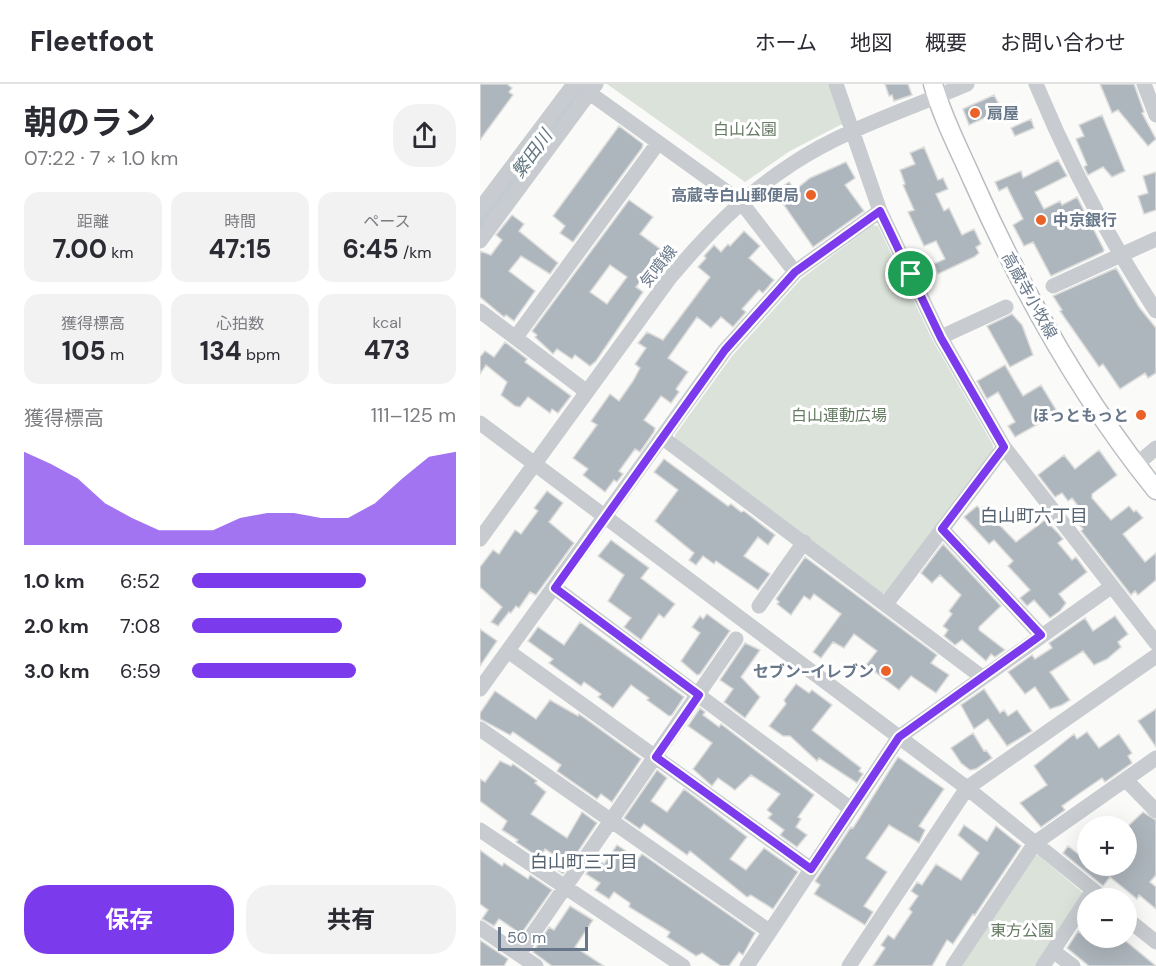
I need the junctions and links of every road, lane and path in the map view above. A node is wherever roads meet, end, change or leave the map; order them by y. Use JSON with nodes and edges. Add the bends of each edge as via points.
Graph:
{"nodes":[{"id":1,"x":836,"y":84,"type":"edge"},
{"id":2,"x":967,"y":84,"type":"edge"},
{"id":3,"x":1036,"y":84,"type":"edge"},
{"id":4,"x":1144,"y":84,"type":"edge"},
{"id":5,"x":584,"y":86,"type":"edge"},
{"id":6,"x":935,"y":91,"type":"edge"},
{"id":7,"x":1154,"y":99,"type":"edge"},
{"id":8,"x":1156,"y":115,"type":"edge"},
{"id":9,"x":852,"y":133,"type":"junction"},
{"id":10,"x":658,"y":143,"type":"junction"},
{"id":11,"x":741,"y":202,"type":"junction"},
{"id":12,"x":480,"y":209,"type":"edge"},
{"id":13,"x":880,"y":211,"type":"junction"},
{"id":14,"x":1156,"y":239,"type":"edge"},
{"id":15,"x":480,"y":241,"type":"edge"},
{"id":16,"x":1118,"y":255,"type":"junction"},
{"id":17,"x":795,"y":272,"type":"junction"},
{"id":18,"x":1053,"y":286,"type":"dead end"},
{"id":19,"x":1006,"y":307,"type":"dead end"},
{"id":20,"x":480,"y":311,"type":"edge"},
{"id":21,"x":1156,"y":311,"type":"edge"},
{"id":22,"x":516,"y":337,"type":"junction"},
{"id":23,"x":941,"y":337,"type":"junction"},
{"id":24,"x":587,"y":392,"type":"junction"},
{"id":25,"x":480,"y":423,"type":"edge"},
{"id":26,"x":663,"y":438,"type":"junction"},
{"id":27,"x":1004,"y":447,"type":"junction"},
{"id":28,"x":1156,"y":448,"type":"edge"},
{"id":29,"x":535,"y":464,"type":"junction"},
{"id":30,"x":1136,"y":465,"type":"junction"},
{"id":31,"x":1156,"y":490,"type":"edge"},
{"id":32,"x":606,"y":517,"type":"junction"},
{"id":33,"x":942,"y":529,"type":"junction"},
{"id":34,"x":481,"y":535,"type":"edge"},
{"id":35,"x":804,"y":542,"type":"junction"},
{"id":36,"x":1111,"y":587,"type":"junction"},
{"id":37,"x":555,"y":588,"type":"junction"},
{"id":38,"x":886,"y":604,"type":"junction"},
{"id":39,"x":759,"y":606,"type":"dead end"},
{"id":40,"x":1041,"y":635,"type":"junction"},
{"id":41,"x":736,"y":639,"type":"dead end"},
{"id":42,"x":1156,"y":643,"type":"edge"},
{"id":43,"x":508,"y":651,"type":"junction"},
{"id":44,"x":1156,"y":656,"type":"edge"},
{"id":45,"x":982,"y":677,"type":"junction"},
{"id":46,"x":480,"y":689,"type":"edge"},
{"id":47,"x":699,"y":695,"type":"junction"},
{"id":48,"x":480,"y":729,"type":"edge"},
{"id":49,"x":899,"y":737,"type":"junction"},
{"id":50,"x":656,"y":757,"type":"junction"},
{"id":51,"x":1156,"y":758,"type":"edge"},
{"id":52,"x":1126,"y":780,"type":"junction"},
{"id":53,"x":968,"y":788,"type":"junction"},
{"id":54,"x":851,"y":809,"type":"junction"},
{"id":55,"x":1156,"y":811,"type":"edge"},
{"id":56,"x":612,"y":821,"type":"junction"},
{"id":57,"x":480,"y":830,"type":"edge"},
{"id":58,"x":1035,"y":843,"type":"junction"},
{"id":59,"x":811,"y":869,"type":"junction"},
{"id":60,"x":566,"y":887,"type":"junction"},
{"id":61,"x":1091,"y":888,"type":"edge"},
{"id":62,"x":1077,"y":921,"type":"edge"},
{"id":63,"x":1137,"y":927,"type":"edge"},
{"id":64,"x":480,"y":928,"type":"edge"},
{"id":65,"x":770,"y":931,"type":"junction"},
{"id":66,"x":1156,"y":942,"type":"edge"},
{"id":67,"x":1053,"y":951,"type":"junction"},
{"id":68,"x":519,"y":954,"type":"junction"},
{"id":69,"x":536,"y":966,"type":"edge"},
{"id":70,"x":683,"y":966,"type":"edge"},
{"id":71,"x":747,"y":966,"type":"edge"},
{"id":72,"x":849,"y":966,"type":"edge"},
{"id":73,"x":953,"y":966,"type":"edge"},
{"id":74,"x":1043,"y":966,"type":"edge"},
{"id":75,"x":1073,"y":966,"type":"edge"}],
"edges":[{"from":1,"to":9,"type":"street"},
{"from":2,"to":6,"type":"street","name":"気噴線"},
{"from":3,"to":16,"type":"street","via":[[1065,156]]},
{"from":4,"to":7,"type":"street"},
{"from":5,"to":10,"type":"street"},
{"from":5,"to":12,"type":"street"},
{"from":5,"to":15,"type":"street"},
{"from":6,"to":9,"type":"street","name":"気噴線"},
{"from":6,"to":30,"type":"main road","name":"高蔵寺小牧線","via":[[1028,297],[1099,414]]},
{"from":7,"to":8,"type":"street"},
{"from":9,"to":11,"type":"street","name":"気噴線","via":[[793,163]]},
{"from":9,"to":13,"type":"street"},
{"from":10,"to":11,"type":"street"},
{"from":10,"to":22,"type":"street"},
{"from":11,"to":17,"type":"street"},
{"from":11,"to":24,"type":"street","name":"気噴線","via":[[669,279]]},
{"from":13,"to":17,"type":"street"},
{"from":13,"to":23,"type":"street"},
{"from":14,"to":16,"type":"street"},
{"from":16,"to":18,"type":"street"},
{"from":16,"to":21,"type":"street"},
{"from":17,"to":26,"type":"street","via":[[725,350]]},
{"from":19,"to":23,"type":"street"},
{"from":20,"to":22,"type":"street"},
{"from":22,"to":24,"type":"street"},
{"from":23,"to":27,"type":"street"},
{"from":24,"to":29,"type":"street","name":"気噴線"},
{"from":25,"to":29,"type":"street"},
{"from":26,"to":32,"type":"street"},
{"from":26,"to":35,"type":"street"},
{"from":27,"to":33,"type":"street"},
{"from":27,"to":36,"type":"street"},
{"from":28,"to":30,"type":"street"},
{"from":29,"to":32,"type":"street"},
{"from":29,"to":34,"type":"street","name":"気噴線"},
{"from":30,"to":31,"type":"main road","name":"高蔵寺小牧線"},
{"from":32,"to":37,"type":"street"},
{"from":32,"to":49,"type":"street"},
{"from":33,"to":38,"type":"street"},
{"from":33,"to":40,"type":"street"},
{"from":35,"to":38,"type":"street"},
{"from":35,"to":39,"type":"street"},
{"from":36,"to":40,"type":"street"},
{"from":36,"to":42,"type":"street"},
{"from":37,"to":43,"type":"street"},
{"from":37,"to":47,"type":"street"},
{"from":38,"to":45,"type":"street"},
{"from":40,"to":45,"type":"street"},
{"from":41,"to":47,"type":"street"},
{"from":43,"to":46,"type":"street"},
{"from":43,"to":50,"type":"street"},
{"from":44,"to":53,"type":"street"},
{"from":45,"to":49,"type":"street"},
{"from":47,"to":50,"type":"street"},
{"from":47,"to":54,"type":"street"},
{"from":48,"to":56,"type":"street"},
{"from":49,"to":53,"type":"street"},
{"from":49,"to":54,"type":"street"},
{"from":50,"to":56,"type":"street"},
{"from":50,"to":59,"type":"street"},
{"from":51,"to":52,"type":"street"},
{"from":52,"to":55,"type":"street"},
{"from":52,"to":58,"type":"street"},
{"from":53,"to":58,"type":"street"},
{"from":53,"to":72,"type":"street"},
{"from":54,"to":59,"type":"street"},
{"from":56,"to":60,"type":"street"},
{"from":56,"to":65,"type":"street"},
{"from":57,"to":60,"type":"street"},
{"from":58,"to":61,"type":"street"},
{"from":58,"to":73,"type":"street"},
{"from":59,"to":65,"type":"street"},
{"from":60,"to":68,"type":"street"},
{"from":60,"to":70,"type":"street"},
{"from":62,"to":67,"type":"street"},
{"from":63,"to":66,"type":"street"},
{"from":64,"to":68,"type":"street"},
{"from":65,"to":71,"type":"street"},
{"from":67,"to":74,"type":"street"},
{"from":67,"to":75,"type":"street"},
{"from":68,"to":69,"type":"street"}]}
